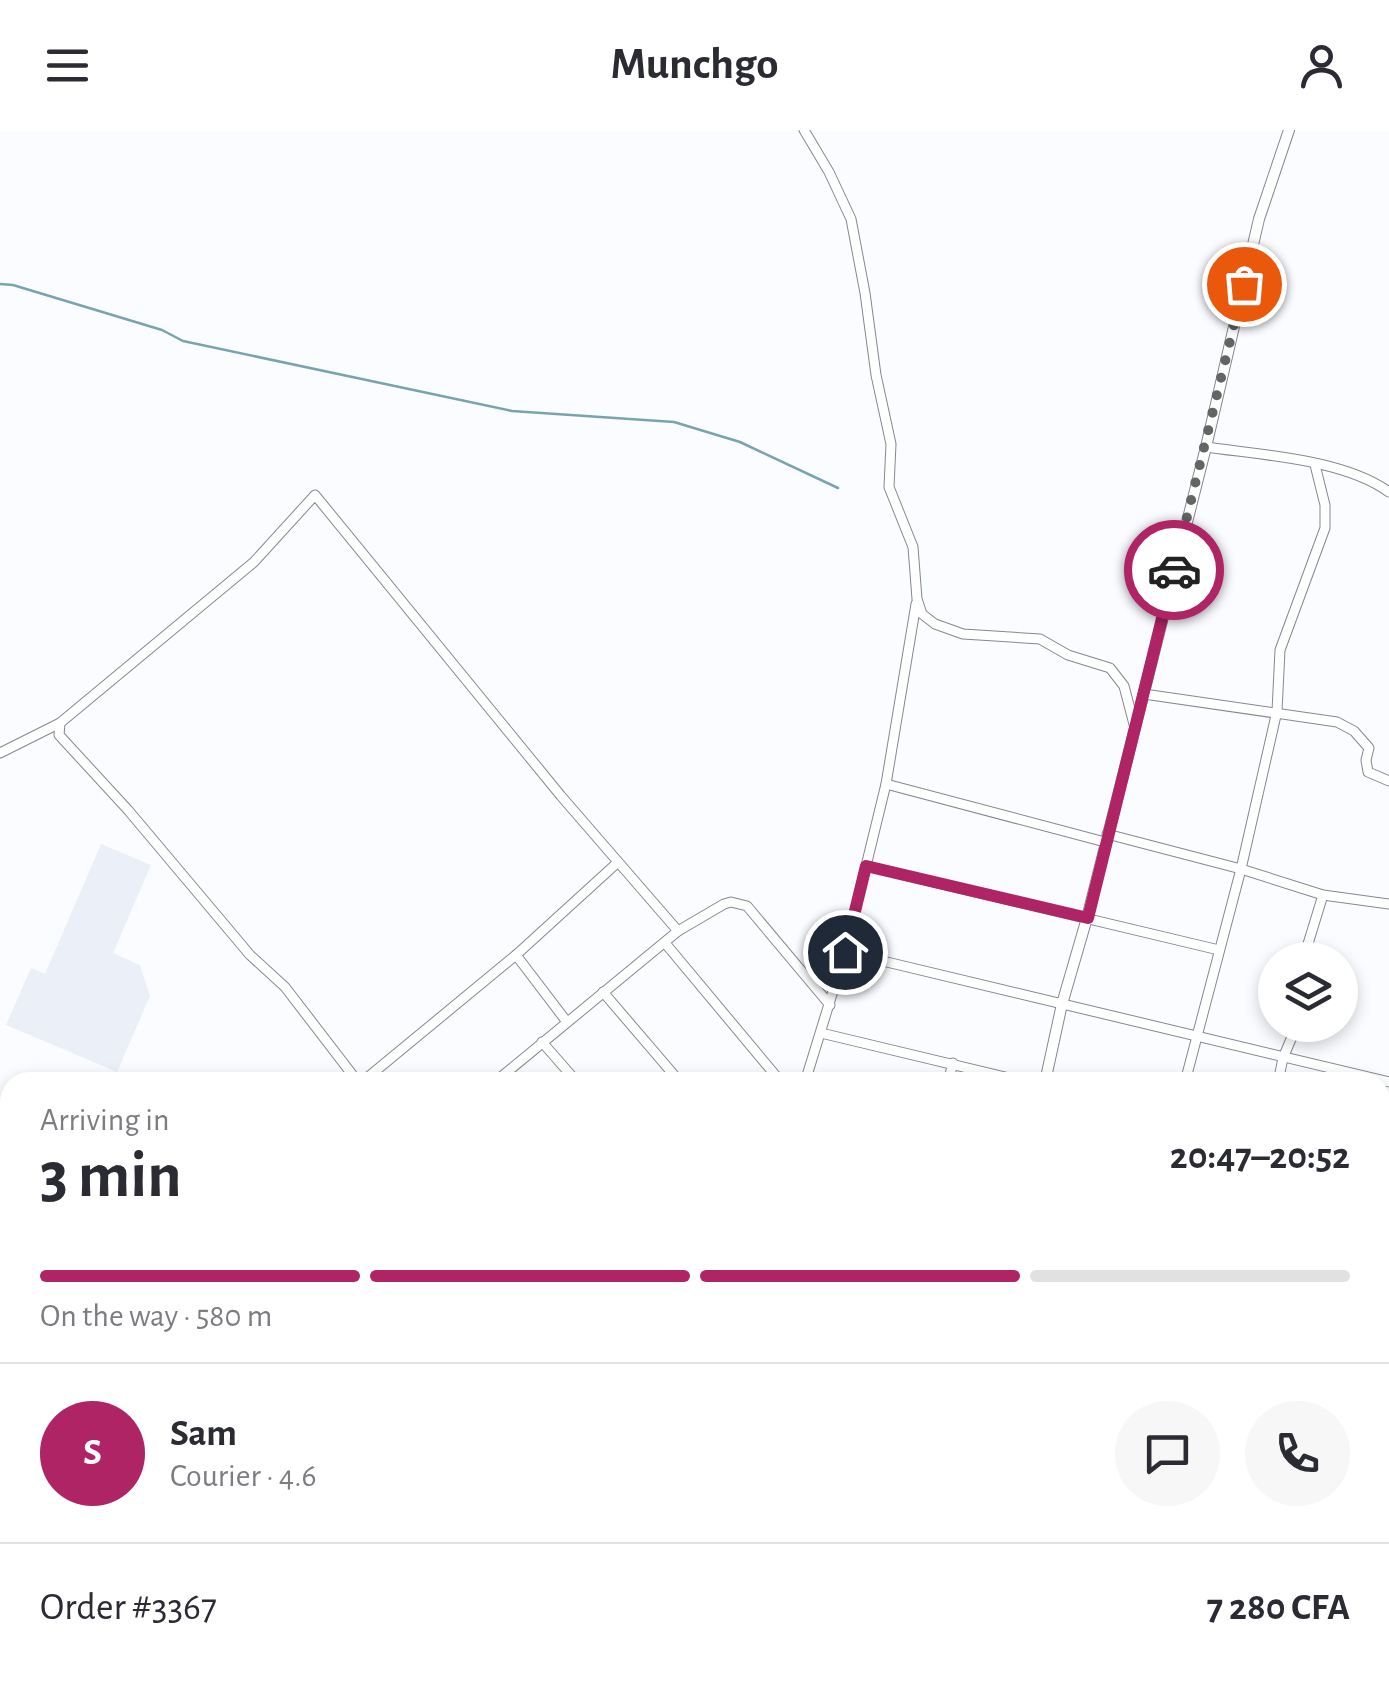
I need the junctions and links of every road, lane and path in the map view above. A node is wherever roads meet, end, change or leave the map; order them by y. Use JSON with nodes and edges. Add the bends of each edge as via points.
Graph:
{"nodes":[{"id":1,"x":804,"y":130,"type":"edge"},
{"id":2,"x":1289,"y":130,"type":"edge"},
{"id":3,"x":1206,"y":447,"type":"junction"},
{"id":4,"x":1315,"y":465,"type":"junction"},
{"id":5,"x":1389,"y":492,"type":"edge"},
{"id":6,"x":917,"y":600,"type":"junction"},
{"id":7,"x":1144,"y":694,"type":"junction"},
{"id":8,"x":1277,"y":712,"type":"junction"},
{"id":9,"x":60,"y":723,"type":"junction"},
{"id":10,"x":1135,"y":731,"type":"junction"},
{"id":11,"x":0,"y":753,"type":"edge"},
{"id":12,"x":1389,"y":781,"type":"edge"},
{"id":13,"x":886,"y":784,"type":"junction"},
{"id":14,"x":1106,"y":838,"type":"junction"},
{"id":15,"x":617,"y":863,"type":"junction"},
{"id":16,"x":866,"y":866,"type":"junction"},
{"id":17,"x":1241,"y":869,"type":"junction"},
{"id":18,"x":1323,"y":895,"type":"junction"},
{"id":19,"x":1389,"y":904,"type":"edge"},
{"id":20,"x":1088,"y":918,"type":"junction"},
{"id":21,"x":678,"y":932,"type":"junction"},
{"id":22,"x":665,"y":942,"type":"junction"},
{"id":23,"x":1309,"y":942,"type":"edge"},
{"id":24,"x":1220,"y":950,"type":"junction"},
{"id":25,"x":845,"y":952,"type":"junction"},
{"id":26,"x":516,"y":956,"type":"junction"},
{"id":27,"x":604,"y":992,"type":"junction"},
{"id":28,"x":830,"y":1004,"type":"junction"},
{"id":29,"x":1062,"y":1004,"type":"junction"},
{"id":30,"x":568,"y":1022,"type":"junction"},
{"id":31,"x":821,"y":1033,"type":"junction"},
{"id":32,"x":1196,"y":1036,"type":"junction"},
{"id":33,"x":542,"y":1042,"type":"junction"},
{"id":34,"x":1290,"y":1042,"type":"edge"},
{"id":35,"x":1283,"y":1058,"type":"junction"},
{"id":36,"x":953,"y":1063,"type":"junction"},
{"id":37,"x":352,"y":1072,"type":"edge"},
{"id":38,"x":372,"y":1072,"type":"edge"},
{"id":39,"x":508,"y":1072,"type":"edge"},
{"id":40,"x":568,"y":1072,"type":"edge"},
{"id":41,"x":672,"y":1072,"type":"edge"},
{"id":42,"x":769,"y":1072,"type":"edge"},
{"id":43,"x":808,"y":1072,"type":"edge"},
{"id":44,"x":951,"y":1072,"type":"edge"},
{"id":45,"x":988,"y":1072,"type":"edge"},
{"id":46,"x":1047,"y":1072,"type":"edge"},
{"id":47,"x":1187,"y":1072,"type":"edge"},
{"id":48,"x":1280,"y":1072,"type":"edge"},
{"id":49,"x":1345,"y":1072,"type":"edge"}],
"edges":[{"from":1,"to":6,"type":"street","via":[[851,220],[891,446],[889,488],[913,547]]},
{"from":2,"to":3,"type":"street","via":[[1260,220]]},
{"from":3,"to":4,"type":"street"},
{"from":3,"to":7,"type":"street"},
{"from":4,"to":5,"type":"street","via":[[1362,476]]},
{"from":4,"to":8,"type":"street","via":[[1325,528],[1280,650]]},
{"from":6,"to":10,"type":"street","via":[[926,619],[950,630],[1040,639],[1110,668],[1124,686]]},
{"from":6,"to":13,"type":"street"},
{"from":7,"to":8,"type":"street"},
{"from":7,"to":10,"type":"street"},
{"from":8,"to":12,"type":"street","via":[[1346,726],[1369,748],[1368,772]]},
{"from":8,"to":17,"type":"street"},
{"from":9,"to":11,"type":"street"},
{"from":9,"to":15,"type":"street","via":[[254,562],[315,494]]},
{"from":9,"to":37,"type":"street","via":[[66,746],[285,987]]},
{"from":10,"to":14,"type":"street"},
{"from":13,"to":14,"type":"street"},
{"from":13,"to":16,"type":"street"},
{"from":14,"to":17,"type":"street"},
{"from":14,"to":20,"type":"street"},
{"from":15,"to":21,"type":"street"},
{"from":15,"to":26,"type":"street"},
{"from":16,"to":20,"type":"street"},
{"from":16,"to":25,"type":"street"},
{"from":17,"to":18,"type":"street"},
{"from":17,"to":24,"type":"street"},
{"from":18,"to":19,"type":"street"},
{"from":18,"to":23,"type":"street"},
{"from":20,"to":24,"type":"street"},
{"from":20,"to":29,"type":"street"},
{"from":21,"to":22,"type":"street"},
{"from":21,"to":28,"type":"street","via":[[715,907],[747,906]]},
{"from":22,"to":27,"type":"street"},
{"from":22,"to":42,"type":"street"},
{"from":24,"to":32,"type":"street"},
{"from":25,"to":28,"type":"street"},
{"from":25,"to":29,"type":"street"},
{"from":26,"to":30,"type":"street"},
{"from":26,"to":38,"type":"street"},
{"from":27,"to":30,"type":"street"},
{"from":27,"to":41,"type":"street"},
{"from":28,"to":31,"type":"street"},
{"from":29,"to":32,"type":"street"},
{"from":29,"to":46,"type":"street"},
{"from":30,"to":33,"type":"street"},
{"from":31,"to":36,"type":"street"},
{"from":31,"to":43,"type":"street"},
{"from":32,"to":35,"type":"street"},
{"from":32,"to":47,"type":"street"},
{"from":33,"to":39,"type":"street"},
{"from":33,"to":40,"type":"street"},
{"from":34,"to":35,"type":"street"},
{"from":35,"to":48,"type":"street"},
{"from":35,"to":49,"type":"street"},
{"from":36,"to":44,"type":"street"},
{"from":36,"to":45,"type":"street"}]}
